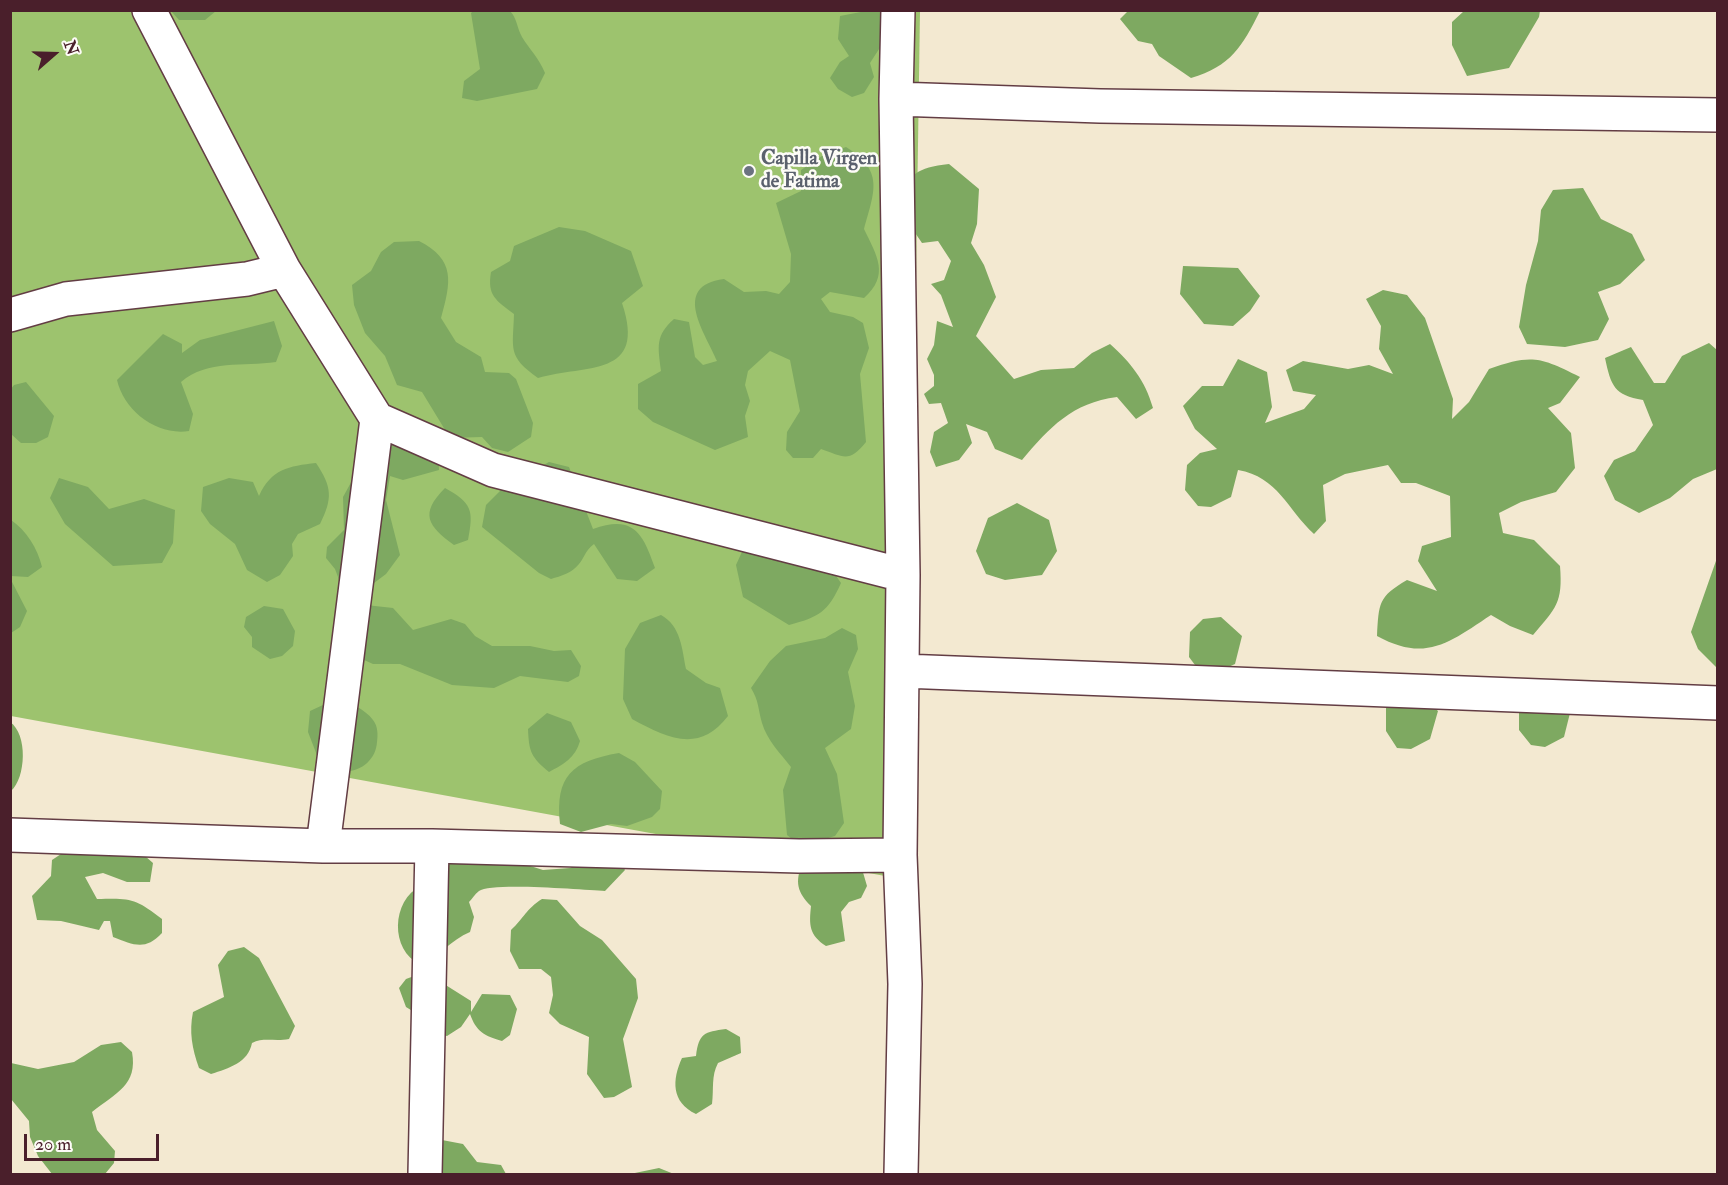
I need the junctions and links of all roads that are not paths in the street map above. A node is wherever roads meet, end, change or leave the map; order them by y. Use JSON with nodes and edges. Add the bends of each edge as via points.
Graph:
{"nodes":[{"id":1,"x":149,"y":10,"type":"edge"},
{"id":2,"x":898,"y":10,"type":"edge"},
{"id":3,"x":896,"y":99,"type":"junction"},
{"id":4,"x":1718,"y":115,"type":"edge"},
{"id":5,"x":284,"y":270,"type":"junction"},
{"id":6,"x":10,"y":315,"type":"edge"},
{"id":7,"x":377,"y":419,"type":"junction"},
{"id":8,"x":903,"y":575,"type":"junction"},
{"id":9,"x":903,"y":671,"type":"junction"},
{"id":10,"x":1718,"y":703,"type":"edge"},
{"id":11,"x":10,"y":835,"type":"edge"},
{"id":12,"x":323,"y":846,"type":"junction"},
{"id":13,"x":432,"y":846,"type":"junction"},
{"id":14,"x":900,"y":855,"type":"junction"},
{"id":15,"x":424,"y":1174,"type":"edge"},
{"id":16,"x":901,"y":1174,"type":"edge"}],
"edges":[{"from":1,"to":5,"type":"street"},
{"from":2,"to":3,"type":"street"},
{"from":3,"to":4,"type":"street","via":[[1100,106]]},
{"from":3,"to":8,"type":"street"},
{"from":5,"to":6,"type":"street","via":[[248,279],[66,299]]},
{"from":5,"to":7,"type":"street"},
{"from":7,"to":8,"type":"street","via":[[493,470]]},
{"from":7,"to":12,"type":"street"},
{"from":8,"to":9,"type":"street"},
{"from":9,"to":10,"type":"street"},
{"from":9,"to":14,"type":"street"},
{"from":11,"to":12,"type":"street"},
{"from":12,"to":13,"type":"street"},
{"from":13,"to":14,"type":"street"},
{"from":13,"to":15,"type":"street"},
{"from":14,"to":16,"type":"street","via":[[905,984]]}]}
